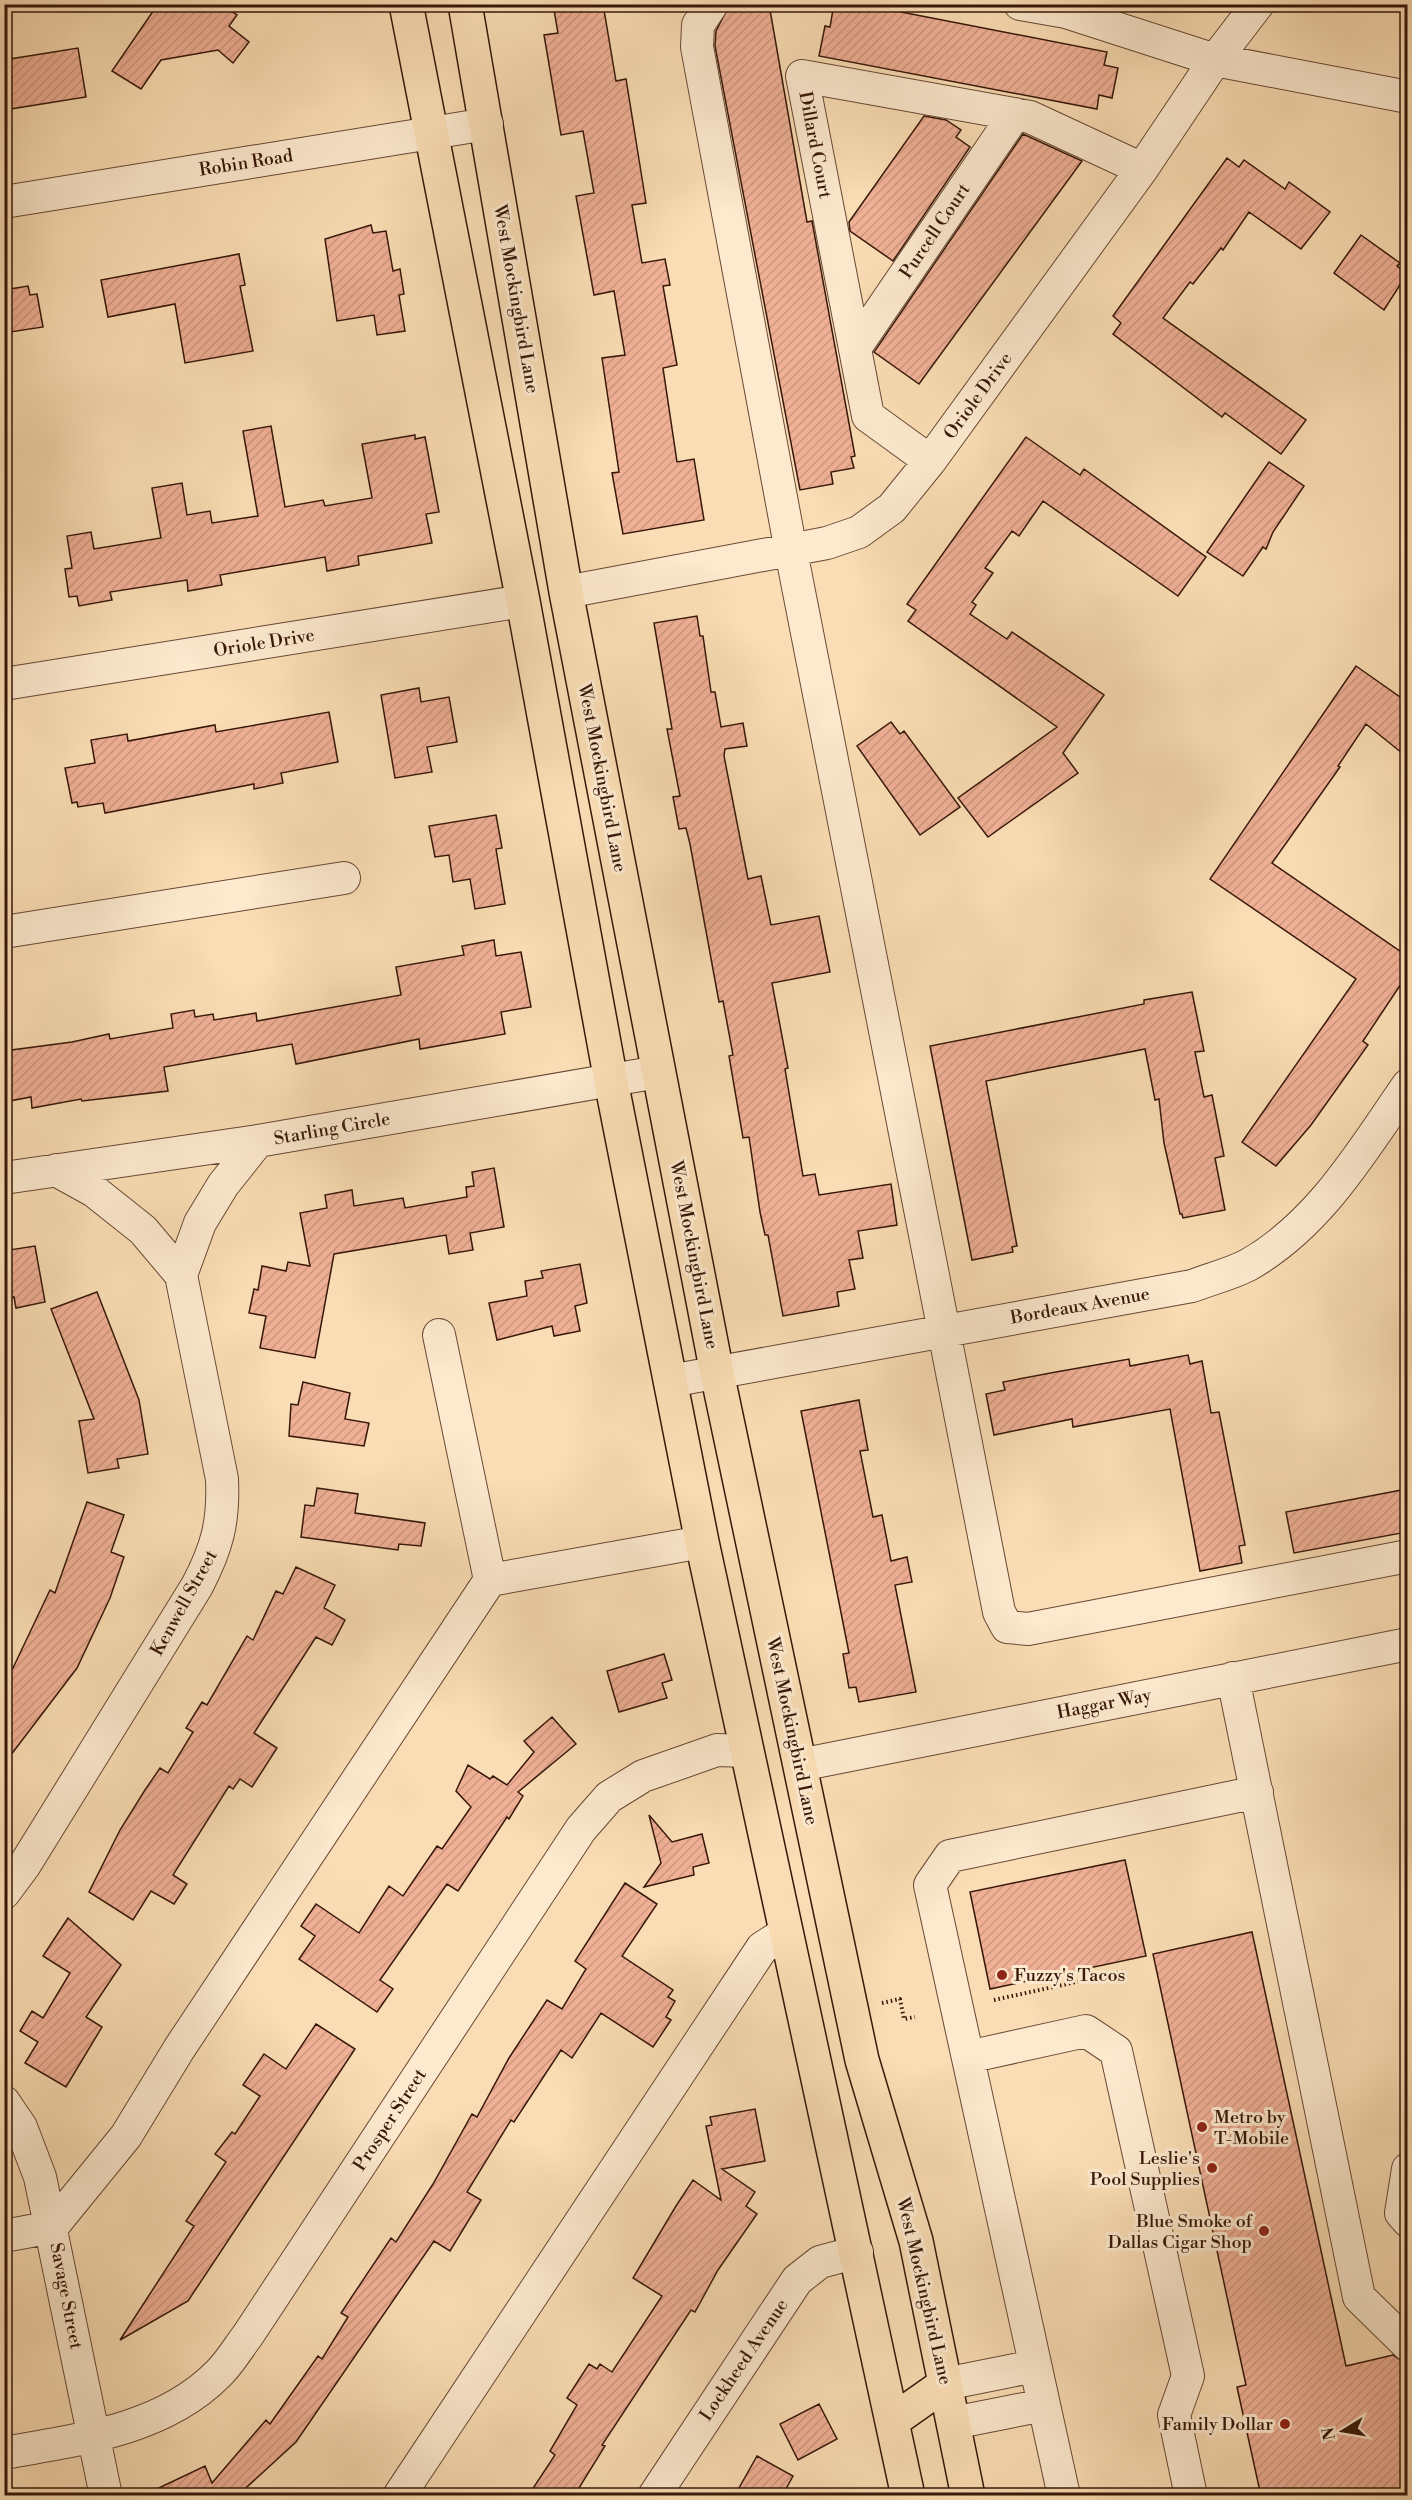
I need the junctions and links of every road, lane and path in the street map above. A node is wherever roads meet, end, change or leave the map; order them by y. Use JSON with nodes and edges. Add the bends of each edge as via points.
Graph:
{"nodes":[{"id":1,"x":406,"y":4,"type":"edge"},
{"id":2,"x":465,"y":4,"type":"edge"},
{"id":3,"x":712,"y":4,"type":"edge"},
{"id":4,"x":1020,"y":4,"type":"edge"},
{"id":5,"x":1257,"y":4,"type":"edge"},
{"id":6,"x":1215,"y":60,"type":"junction"},
{"id":7,"x":1407,"y":96,"type":"edge"},
{"id":8,"x":1015,"y":114,"type":"junction"},
{"id":9,"x":487,"y":124,"type":"junction"},
{"id":10,"x":431,"y":133,"type":"junction"},
{"id":11,"x":1142,"y":169,"type":"junction"},
{"id":12,"x":4,"y":202,"type":"edge"},
{"id":13,"x":855,"y":348,"type":"junction"},
{"id":14,"x":930,"y":461,"type":"junction"},
{"id":15,"x":791,"y":551,"type":"junction"},
{"id":16,"x":566,"y":592,"type":"junction"},
{"id":17,"x":523,"y":601,"type":"junction"},
{"id":18,"x":4,"y":684,"type":"edge"},
{"id":19,"x":344,"y":878,"type":"dead end"},
{"id":20,"x":4,"y":932,"type":"edge"},
{"id":21,"x":658,"y":1072,"type":"junction"},
{"id":22,"x":611,"y":1081,"type":"junction"},
{"id":23,"x":1407,"y":1085,"type":"edge"},
{"id":24,"x":258,"y":1141,"type":"junction"},
{"id":25,"x":56,"y":1170,"type":"junction"},
{"id":26,"x":4,"y":1178,"type":"edge"},
{"id":27,"x":181,"y":1275,"type":"junction"},
{"id":28,"x":944,"y":1330,"type":"junction"},
{"id":29,"x":439,"y":1335,"type":"dead end"},
{"id":30,"x":717,"y":1373,"type":"junction"},
{"id":31,"x":670,"y":1381,"type":"junction"},
{"id":32,"x":702,"y":1542,"type":"junction"},
{"id":33,"x":1407,"y":1556,"type":"edge"},
{"id":34,"x":490,"y":1580,"type":"junction"},
{"id":35,"x":1407,"y":1644,"type":"edge"},
{"id":36,"x":1233,"y":1678,"type":"junction"},
{"id":37,"x":746,"y":1751,"type":"junction"},
{"id":38,"x":800,"y":1765,"type":"junction"},
{"id":39,"x":1257,"y":1792,"type":"junction"},
{"id":40,"x":4,"y":1893,"type":"edge"},
{"id":41,"x":785,"y":1933,"type":"junction"},
{"id":42,"x":1126,"y":1971,"type":"dead end"},
{"id":43,"x":994,"y":2000,"type":"dead end"},
{"id":44,"x":881,"y":2003,"type":"dead end"},
{"id":45,"x":915,"y":2017,"type":"dead end"},
{"id":46,"x":968,"y":2057,"type":"junction"},
{"id":47,"x":5,"y":2102,"type":"edge"},
{"id":48,"x":1407,"y":2169,"type":"edge"},
{"id":49,"x":1407,"y":2221,"type":"edge"},
{"id":50,"x":52,"y":2226,"type":"junction"},
{"id":51,"x":4,"y":2236,"type":"edge"},
{"id":52,"x":857,"y":2252,"type":"junction"},
{"id":53,"x":1407,"y":2345,"type":"edge"},
{"id":54,"x":1035,"y":2366,"type":"junction"},
{"id":55,"x":945,"y":2384,"type":"junction"},
{"id":56,"x":1044,"y":2405,"type":"junction"},
{"id":57,"x":894,"y":2420,"type":"junction"},
{"id":58,"x":953,"y":2423,"type":"junction"},
{"id":59,"x":93,"y":2436,"type":"junction"},
{"id":60,"x":4,"y":2453,"type":"edge"},
{"id":61,"x":105,"y":2496,"type":"edge"},
{"id":62,"x":399,"y":2496,"type":"edge"},
{"id":63,"x":654,"y":2496,"type":"edge"},
{"id":64,"x":908,"y":2496,"type":"edge"},
{"id":65,"x":968,"y":2496,"type":"edge"},
{"id":66,"x":1064,"y":2496,"type":"edge"},
{"id":67,"x":1191,"y":2496,"type":"edge"}],
"edges":[{"from":1,"to":10,"type":"main road"},
{"from":2,"to":9,"type":"main road","name":"West Mockingbird Lane"},
{"from":3,"to":15,"type":"street","via":[[698,25],[697,47]]},
{"from":4,"to":6,"type":"street","via":[[1066,12]]},
{"from":5,"to":6,"type":"street","name":"Oriole Drive"},
{"from":6,"to":7,"type":"street"},
{"from":6,"to":11,"type":"street","name":"Oriole Drive"},
{"from":8,"to":11,"type":"street","name":"Dillard Court","via":[[1030,117]]},
{"from":8,"to":13,"type":"street","name":"Purcell Court"},
{"from":8,"to":13,"type":"street","name":"Dillard Court","via":[[802,76]]},
{"from":9,"to":10,"type":"street","name":"Robin Road"},
{"from":9,"to":16,"type":"main road","name":"West Mockingbird Lane"},
{"from":10,"to":12,"type":"street","name":"Robin Road"},
{"from":10,"to":17,"type":"main road"},
{"from":11,"to":14,"type":"street","name":"Oriole Drive"},
{"from":13,"to":14,"type":"street","name":"Dillard Court","via":[[868,416]]},
{"from":14,"to":15,"type":"street","name":"Oriole Drive","via":[[892,508],[859,532]]},
{"from":15,"to":16,"type":"street","name":"Oriole Drive"},
{"from":15,"to":28,"type":"street"},
{"from":16,"to":17,"type":"main road"},
{"from":16,"to":21,"type":"main road","name":"West Mockingbird Lane"},
{"from":17,"to":18,"type":"street","name":"Oriole Drive"},
{"from":17,"to":22,"type":"main road"},
{"from":19,"to":20,"type":"street"},
{"from":21,"to":22,"type":"street","name":"Starling Circle"},
{"from":21,"to":30,"type":"main road","name":"West Mockingbird Lane"},
{"from":22,"to":24,"type":"street","name":"Starling Circle"},
{"from":22,"to":31,"type":"main road"},
{"from":23,"to":28,"type":"street","name":"Bordeaux Avenue","via":[[1334,1191],[1293,1233],[1247,1265],[1192,1286]]},
{"from":24,"to":25,"type":"street","name":"Starling Circle"},
{"from":24,"to":27,"type":"street","via":[[223,1185],[200,1223]]},
{"from":25,"to":26,"type":"street","name":"Starling Circle"},
{"from":25,"to":27,"type":"street","name":"Kenwell Street","via":[[94,1191],[143,1230]]},
{"from":27,"to":40,"type":"street","name":"Kenwell Street","via":[[222,1479],[224,1509],[215,1553]]},
{"from":28,"to":30,"type":"street","name":"Bordeaux Avenue"},
{"from":28,"to":33,"type":"street","via":[[999,1612],[1007,1627],[1028,1629]]},
{"from":29,"to":34,"type":"street"},
{"from":30,"to":31,"type":"street","name":"Bordeaux Avenue"},
{"from":30,"to":38,"type":"main road","name":"West Mockingbird Lane"},
{"from":31,"to":32,"type":"main road"},
{"from":32,"to":34,"type":"street"},
{"from":32,"to":37,"type":"main road"},
{"from":34,"to":50,"type":"street","via":[[179,2049],[126,2136]]},
{"from":35,"to":36,"type":"street","name":"Haggar Way"},
{"from":36,"to":38,"type":"street","name":"Haggar Way"},
{"from":36,"to":39,"type":"street"},
{"from":37,"to":38,"type":"main road"},
{"from":37,"to":41,"type":"main road"},
{"from":37,"to":59,"type":"street","name":"Prosper Street","via":[[717,1750],[643,1776],[609,1797],[581,1829],[218,2375],[183,2402],[134,2424]]},
{"from":38,"to":55,"type":"main road","name":"West Mockingbird Lane","via":[[862,2060],[916,2241]]},
{"from":39,"to":46,"type":"street","via":[[950,1856],[930,1885]]},
{"from":39,"to":53,"type":"street","via":[[1359,2297]]},
{"from":41,"to":52,"type":"main road"},
{"from":41,"to":62,"type":"street","via":[[762,1948]]},
{"from":42,"to":43,"type":"path"},
{"from":44,"to":45,"type":"path","via":[[900,1999],[904,2019]]},
{"from":46,"to":54,"type":"street"},
{"from":46,"to":67,"type":"street","via":[[1086,2031],[1116,2051],[1188,2376],[1174,2415]]},
{"from":47,"to":50,"type":"street","name":"Savage Street","via":[[21,2127],[40,2176]]},
{"from":48,"to":49,"type":"street","via":[[1401,2213]]},
{"from":50,"to":51,"type":"street"},
{"from":50,"to":59,"type":"street","name":"Savage Street"},
{"from":52,"to":57,"type":"main road"},
{"from":52,"to":63,"type":"street","name":"Lockheed Avenue","via":[[820,2262],[797,2280]]},
{"from":54,"to":55,"type":"street"},
{"from":54,"to":56,"type":"street"},
{"from":55,"to":57,"type":"main road"},
{"from":55,"to":58,"type":"main road","name":"West Mockingbird Lane"},
{"from":56,"to":58,"type":"street"},
{"from":56,"to":66,"type":"street"},
{"from":57,"to":58,"type":"main road"},
{"from":57,"to":64,"type":"main road"},
{"from":58,"to":65,"type":"main road","name":"West Mockingbird Lane"},
{"from":59,"to":60,"type":"street","name":"Prosper Street"},
{"from":59,"to":61,"type":"street","name":"Savage Street"}]}
